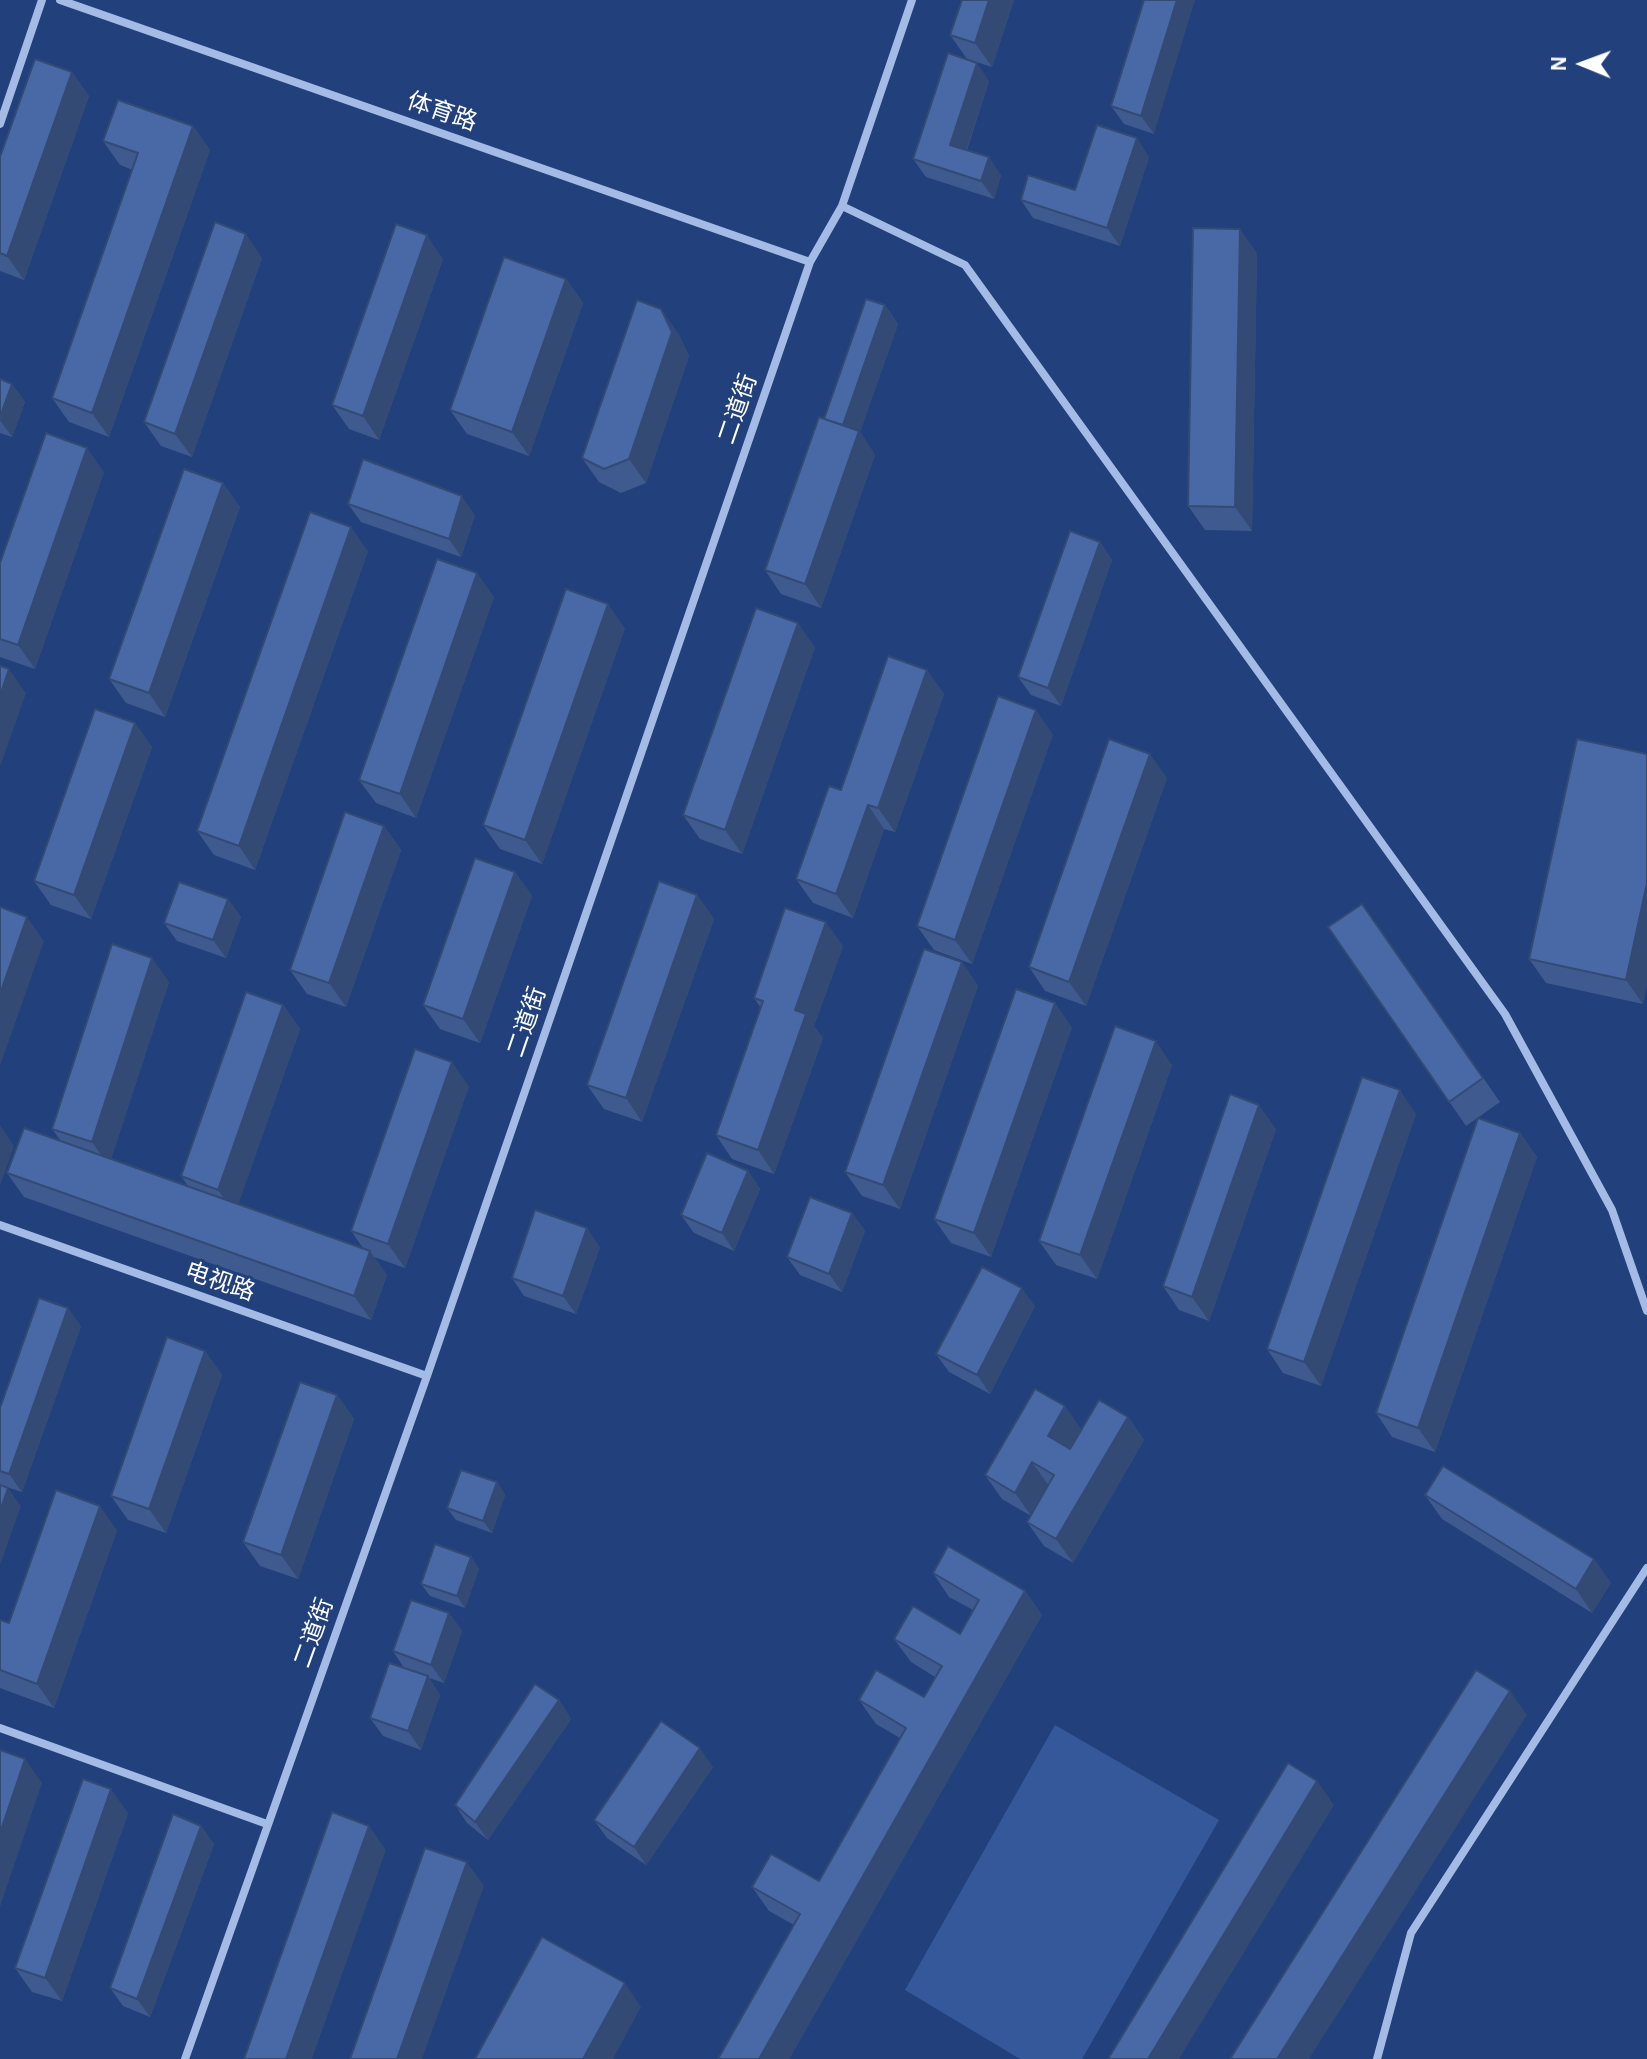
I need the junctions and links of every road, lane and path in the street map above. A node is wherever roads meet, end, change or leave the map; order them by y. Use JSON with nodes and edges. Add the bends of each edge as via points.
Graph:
{"nodes":[{"id":1,"x":42,"y":0,"type":"edge"},
{"id":2,"x":60,"y":0,"type":"edge"},
{"id":3,"x":912,"y":0,"type":"edge"},
{"id":4,"x":0,"y":124,"type":"edge"},
{"id":5,"x":842,"y":206,"type":"junction"},
{"id":6,"x":810,"y":262,"type":"junction"},
{"id":7,"x":0,"y":1225,"type":"edge"},
{"id":8,"x":1647,"y":1311,"type":"edge"},
{"id":9,"x":427,"y":1376,"type":"junction"},
{"id":10,"x":1647,"y":1568,"type":"edge"},
{"id":11,"x":0,"y":1728,"type":"edge"},
{"id":12,"x":267,"y":1824,"type":"junction"},
{"id":13,"x":185,"y":2059,"type":"edge"},
{"id":14,"x":1377,"y":2059,"type":"edge"}],
"edges":[{"from":1,"to":4,"type":"street"},
{"from":2,"to":6,"type":"street","name":"体育路"},
{"from":3,"to":5,"type":"street","name":"二道街"},
{"from":5,"to":6,"type":"street","name":"二道街"},
{"from":5,"to":8,"type":"street","via":[[965,265],[1505,1014],[1612,1210]]},
{"from":6,"to":9,"type":"street","name":"二道街"},
{"from":7,"to":9,"type":"street","name":"电视路"},
{"from":9,"to":12,"type":"street","name":"二道街"},
{"from":10,"to":14,"type":"street","via":[[1411,1933]]},
{"from":11,"to":12,"type":"street"},
{"from":12,"to":13,"type":"street","name":"二道街"}]}
